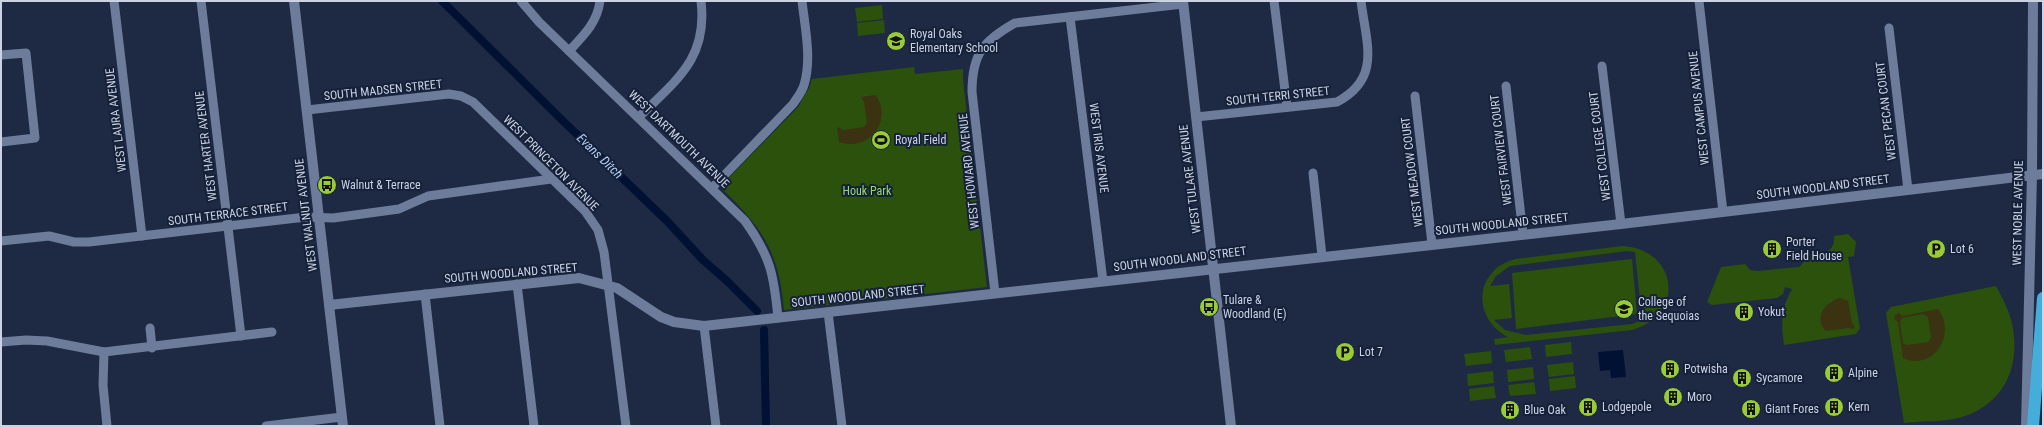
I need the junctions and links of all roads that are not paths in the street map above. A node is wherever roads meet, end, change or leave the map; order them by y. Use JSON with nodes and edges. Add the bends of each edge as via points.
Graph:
{"nodes":[{"id":1,"x":114,"y":1,"type":"edge"},
{"id":2,"x":201,"y":1,"type":"edge"},
{"id":3,"x":294,"y":1,"type":"edge"},
{"id":4,"x":521,"y":1,"type":"edge"},
{"id":5,"x":600,"y":1,"type":"edge"},
{"id":6,"x":701,"y":1,"type":"edge"},
{"id":7,"x":802,"y":1,"type":"edge"},
{"id":8,"x":1274,"y":1,"type":"edge"},
{"id":9,"x":1361,"y":1,"type":"edge"},
{"id":10,"x":1699,"y":1,"type":"edge"},
{"id":11,"x":2033,"y":1,"type":"edge"},
{"id":12,"x":1183,"y":2,"type":"edge"},
{"id":13,"x":1070,"y":17,"type":"junction"},
{"id":14,"x":1889,"y":28,"type":"dead end"},
{"id":15,"x":569,"y":51,"type":"junction"},
{"id":16,"x":1,"y":56,"type":"edge"},
{"id":17,"x":1602,"y":66,"type":"dead end"},
{"id":18,"x":1506,"y":86,"type":"dead end"},
{"id":19,"x":461,"y":96,"type":"joint"},
{"id":20,"x":1415,"y":96,"type":"dead end"},
{"id":21,"x":1287,"y":107,"type":"junction"},
{"id":22,"x":307,"y":110,"type":"junction"},
{"id":23,"x":639,"y":117,"type":"junction"},
{"id":24,"x":1196,"y":117,"type":"junction"},
{"id":25,"x":1,"y":142,"type":"edge"},
{"id":26,"x":1313,"y":173,"type":"dead end"},
{"id":27,"x":2038,"y":175,"type":"edge"},
{"id":28,"x":551,"y":179,"type":"junction"},
{"id":29,"x":712,"y":188,"type":"junction"},
{"id":30,"x":1908,"y":190,"type":"junction"},
{"id":31,"x":1723,"y":212,"type":"junction"},
{"id":32,"x":319,"y":218,"type":"junction"},
{"id":33,"x":1621,"y":224,"type":"junction"},
{"id":34,"x":228,"y":225,"type":"junction"},
{"id":35,"x":1523,"y":234,"type":"junction"},
{"id":36,"x":142,"y":236,"type":"junction"},
{"id":37,"x":1,"y":241,"type":"edge"},
{"id":38,"x":1432,"y":244,"type":"junction"},
{"id":39,"x":1322,"y":256,"type":"junction"},
{"id":40,"x":1214,"y":268,"type":"junction"},
{"id":41,"x":1103,"y":281,"type":"junction"},
{"id":42,"x":517,"y":284,"type":"junction"},
{"id":43,"x":609,"y":285,"type":"junction"},
{"id":44,"x":995,"y":293,"type":"junction"},
{"id":45,"x":425,"y":294,"type":"junction"},
{"id":46,"x":2043,"y":298,"type":"edge"},
{"id":47,"x":329,"y":305,"type":"junction"},
{"id":48,"x":828,"y":312,"type":"junction"},
{"id":49,"x":778,"y":318,"type":"junction"},
{"id":50,"x":704,"y":326,"type":"junction"},
{"id":51,"x":150,"y":328,"type":"dead end"},
{"id":52,"x":272,"y":332,"type":"dead end"},
{"id":53,"x":241,"y":336,"type":"junction"},
{"id":54,"x":1,"y":342,"type":"edge"},
{"id":55,"x":152,"y":348,"type":"junction"},
{"id":56,"x":104,"y":352,"type":"junction"},
{"id":57,"x":343,"y":422,"type":"edge"},
{"id":58,"x":107,"y":426,"type":"edge"},
{"id":59,"x":266,"y":426,"type":"edge"},
{"id":60,"x":440,"y":426,"type":"edge"},
{"id":61,"x":534,"y":426,"type":"edge"},
{"id":62,"x":626,"y":426,"type":"edge"},
{"id":63,"x":716,"y":426,"type":"edge"},
{"id":64,"x":842,"y":426,"type":"edge"},
{"id":65,"x":1231,"y":426,"type":"edge"},
{"id":66,"x":2026,"y":426,"type":"edge"},
{"id":67,"x":2033,"y":426,"type":"edge"}],
"edges":[{"from":1,"to":36,"type":"street","name":"WEST LAURA AVENUE"},
{"from":2,"to":34,"type":"street","name":"WEST HARTER AVENUE"},
{"from":3,"to":22,"type":"street","name":"WEST WALNUT AVENUE"},
{"from":4,"to":15,"type":"street","name":"WEST DARTMOUTH AVENUE"},
{"from":5,"to":15,"type":"street","via":[[591,27]]},
{"from":6,"to":23,"type":"street","via":[[702,33],[696,52],[687,68]]},
{"from":7,"to":29,"type":"street","via":[[808,56],[802,91],[793,104]]},
{"from":8,"to":21,"type":"street"},
{"from":9,"to":21,"type":"street","name":"SOUTH TERRI STREET","via":[[1368,60],[1366,75],[1352,94],[1337,102]]},
{"from":10,"to":31,"type":"street","name":"WEST CAMPUS AVENUE"},
{"from":11,"to":27,"type":"street","name":"WEST NOBLE AVENUE"},
{"from":12,"to":13,"type":"street"},
{"from":12,"to":24,"type":"street","name":"WEST TULARE AVENUE"},
{"from":13,"to":41,"type":"street","name":"WEST IRIS AVENUE"},
{"from":13,"to":44,"type":"street","name":"WEST HOWARD AVENUE","via":[[1015,23],[996,34],[982,48],[972,74]]},
{"from":14,"to":30,"type":"street","name":"WEST PECAN COURT"},
{"from":15,"to":23,"type":"street","name":"WEST DARTMOUTH AVENUE"},
{"from":16,"to":25,"type":"street","via":[[26,53],[35,138]]},
{"from":17,"to":33,"type":"street","name":"WEST COLLEGE COURT"},
{"from":18,"to":35,"type":"street","name":"WEST FAIRVIEW COURT"},
{"from":19,"to":22,"type":"street","name":"SOUTH MADSEN STREET","via":[[449,94]]},
{"from":19,"to":28,"type":"street","name":"WEST PRINCETON AVENUE","via":[[473,102]]},
{"from":20,"to":38,"type":"street","name":"WEST MEADOW COURT"},
{"from":21,"to":24,"type":"street","name":"SOUTH TERRI STREET"},
{"from":22,"to":32,"type":"street","name":"WEST WALNUT AVENUE"},
{"from":23,"to":29,"type":"street","name":"WEST DARTMOUTH AVENUE"},
{"from":24,"to":40,"type":"street","name":"WEST TULARE AVENUE"},
{"from":26,"to":39,"type":"street"},
{"from":27,"to":30,"type":"street","name":"SOUTH WOODLAND STREET"},
{"from":27,"to":66,"type":"street","name":"WEST NOBLE AVENUE"},
{"from":28,"to":32,"type":"street","name":"SOUTH TERRACE STREET","via":[[428,196],[399,209]]},
{"from":28,"to":43,"type":"street","name":"WEST PRINCETON AVENUE","via":[[585,211],[598,230]]},
{"from":29,"to":49,"type":"street","name":"WEST DARTMOUTH AVENUE","via":[[746,222],[766,254],[774,280]]},
{"from":30,"to":31,"type":"street","name":"SOUTH WOODLAND STREET"},
{"from":31,"to":33,"type":"street","name":"SOUTH WOODLAND STREET"},
{"from":32,"to":34,"type":"street","name":"SOUTH TERRACE STREET"},
{"from":32,"to":47,"type":"street","name":"WEST WALNUT AVENUE"},
{"from":33,"to":35,"type":"street","name":"SOUTH WOODLAND STREET"},
{"from":34,"to":36,"type":"street","name":"SOUTH TERRACE STREET"},
{"from":34,"to":53,"type":"street","name":"WEST HARTER AVENUE"},
{"from":35,"to":38,"type":"street","name":"SOUTH WOODLAND STREET"},
{"from":36,"to":37,"type":"street","name":"SOUTH TERRACE STREET","via":[[89,242],[74,242],[49,236]]},
{"from":38,"to":39,"type":"street","name":"SOUTH WOODLAND STREET"},
{"from":39,"to":40,"type":"street","name":"SOUTH WOODLAND STREET"},
{"from":40,"to":41,"type":"street","name":"SOUTH WOODLAND STREET"},
{"from":40,"to":65,"type":"street","name":"WEST TULARE AVENUE"},
{"from":41,"to":44,"type":"street","name":"SOUTH WOODLAND STREET"},
{"from":42,"to":43,"type":"street","name":"SOUTH WOODLAND STREET","via":[[579,278]]},
{"from":42,"to":45,"type":"street","name":"SOUTH WOODLAND STREET"},
{"from":42,"to":61,"type":"street"},
{"from":43,"to":50,"type":"street","name":"SOUTH WOODLAND STREET","via":[[623,291],[661,317],[674,322]]},
{"from":43,"to":62,"type":"street","name":"WEST PRINCETON AVENUE"},
{"from":44,"to":48,"type":"street","name":"SOUTH WOODLAND STREET"},
{"from":45,"to":47,"type":"street","name":"SOUTH WOODLAND STREET"},
{"from":45,"to":60,"type":"street"},
{"from":46,"to":67,"type":"highway"},
{"from":47,"to":57,"type":"street","name":"WEST WALNUT AVENUE"},
{"from":48,"to":49,"type":"street","name":"SOUTH WOODLAND STREET"},
{"from":48,"to":64,"type":"street"},
{"from":49,"to":50,"type":"street","name":"SOUTH WOODLAND STREET"},
{"from":50,"to":63,"type":"street"},
{"from":51,"to":55,"type":"street"},
{"from":52,"to":53,"type":"street"},
{"from":53,"to":55,"type":"street"},
{"from":54,"to":56,"type":"street","via":[[48,341]]},
{"from":55,"to":56,"type":"street"},
{"from":56,"to":58,"type":"street","via":[[103,385]]},
{"from":57,"to":59,"type":"street"}]}
